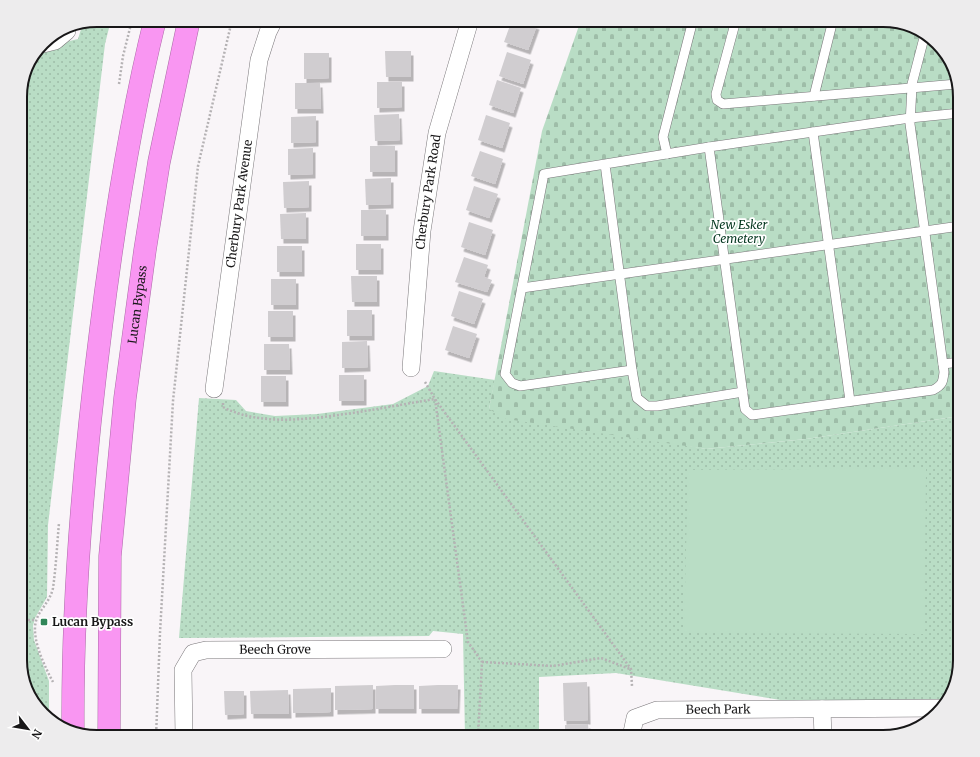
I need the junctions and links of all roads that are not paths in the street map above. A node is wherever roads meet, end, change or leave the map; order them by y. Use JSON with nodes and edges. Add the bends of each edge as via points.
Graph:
{"nodes":[{"id":1,"x":154,"y":27,"type":"edge"},
{"id":2,"x":188,"y":27,"type":"edge"},
{"id":3,"x":270,"y":27,"type":"edge"},
{"id":4,"x":468,"y":27,"type":"edge"},
{"id":5,"x":691,"y":27,"type":"edge"},
{"id":6,"x":734,"y":27,"type":"edge"},
{"id":7,"x":831,"y":27,"type":"edge"},
{"id":8,"x":923,"y":40,"type":"edge"},
{"id":9,"x":952,"y":84,"type":"edge"},
{"id":10,"x":912,"y":87,"type":"junction"},
{"id":11,"x":814,"y":96,"type":"junction"},
{"id":12,"x":953,"y":114,"type":"edge"},
{"id":13,"x":910,"y":118,"type":"junction"},
{"id":14,"x":812,"y":132,"type":"junction"},
{"id":15,"x":709,"y":147,"type":"junction"},
{"id":16,"x":667,"y":154,"type":"junction"},
{"id":17,"x":605,"y":164,"type":"junction"},
{"id":18,"x":953,"y":227,"type":"edge"},
{"id":19,"x":924,"y":231,"type":"junction"},
{"id":20,"x":829,"y":244,"type":"junction"},
{"id":21,"x":725,"y":258,"type":"junction"},
{"id":22,"x":620,"y":274,"type":"junction"},
{"id":23,"x":522,"y":288,"type":"junction"},
{"id":24,"x":953,"y":363,"type":"edge"},
{"id":25,"x":943,"y":364,"type":"junction"},
{"id":26,"x":411,"y":368,"type":"dead end"},
{"id":27,"x":632,"y":370,"type":"junction"},
{"id":28,"x":743,"y":392,"type":"junction"},
{"id":29,"x":219,"y":395,"type":"road end"},
{"id":30,"x":850,"y":401,"type":"junction"},
{"id":31,"x":443,"y":649,"type":"dead end"},
{"id":32,"x":933,"y":708,"type":"edge"},
{"id":33,"x":822,"y":710,"type":"junction"},
{"id":34,"x":74,"y":726,"type":"edge"},
{"id":35,"x":109,"y":730,"type":"edge"},
{"id":36,"x":184,"y":730,"type":"edge"},
{"id":37,"x":632,"y":730,"type":"edge"},
{"id":38,"x":823,"y":730,"type":"edge"}],
"edges":[{"from":1,"to":34,"type":"highway","via":[[112,244],[92,397],[78,554]]},
{"from":2,"to":35,"type":"highway","name":"Lucan Bypass","via":[[159,162],[125,398],[110,556]]},
{"from":3,"to":29,"type":"street","name":"Cherbury Park Avenue","via":[[259,60]]},
{"from":4,"to":26,"type":"street","name":"Cherbury Park Road","via":[[437,133],[422,231]]},
{"from":5,"to":16,"type":"lane","via":[[663,137]]},
{"from":6,"to":11,"type":"lane","via":[[716,94],[718,100],[723,104]]},
{"from":7,"to":11,"type":"lane"},
{"from":8,"to":10,"type":"lane"},
{"from":9,"to":10,"type":"lane"},
{"from":10,"to":11,"type":"lane"},
{"from":10,"to":13,"type":"lane"},
{"from":12,"to":13,"type":"lane"},
{"from":13,"to":14,"type":"lane"},
{"from":13,"to":19,"type":"lane"},
{"from":14,"to":15,"type":"lane"},
{"from":14,"to":20,"type":"lane"},
{"from":15,"to":16,"type":"lane"},
{"from":15,"to":21,"type":"lane"},
{"from":16,"to":17,"type":"lane"},
{"from":17,"to":22,"type":"lane"},
{"from":17,"to":23,"type":"lane","via":[[544,174]]},
{"from":18,"to":19,"type":"lane"},
{"from":19,"to":20,"type":"lane"},
{"from":19,"to":25,"type":"lane"},
{"from":20,"to":21,"type":"lane"},
{"from":20,"to":30,"type":"lane"},
{"from":21,"to":22,"type":"lane"},
{"from":21,"to":28,"type":"lane"},
{"from":22,"to":23,"type":"lane"},
{"from":22,"to":27,"type":"lane"},
{"from":23,"to":27,"type":"lane","via":[[505,374],[512,383],[520,386]]},
{"from":24,"to":25,"type":"lane"},
{"from":25,"to":30,"type":"lane","via":[[943,383],[933,390]]},
{"from":27,"to":28,"type":"lane","via":[[637,398],[647,406]]},
{"from":28,"to":30,"type":"lane","via":[[745,409],[752,415]]},
{"from":31,"to":36,"type":"street","name":"Beech Grove","via":[[206,650],[193,653],[183,670]]},
{"from":32,"to":33,"type":"street","name":"Beech Park"},
{"from":33,"to":37,"type":"street","name":"Beech Park","via":[[657,710],[635,718]]},
{"from":33,"to":38,"type":"street"}]}
